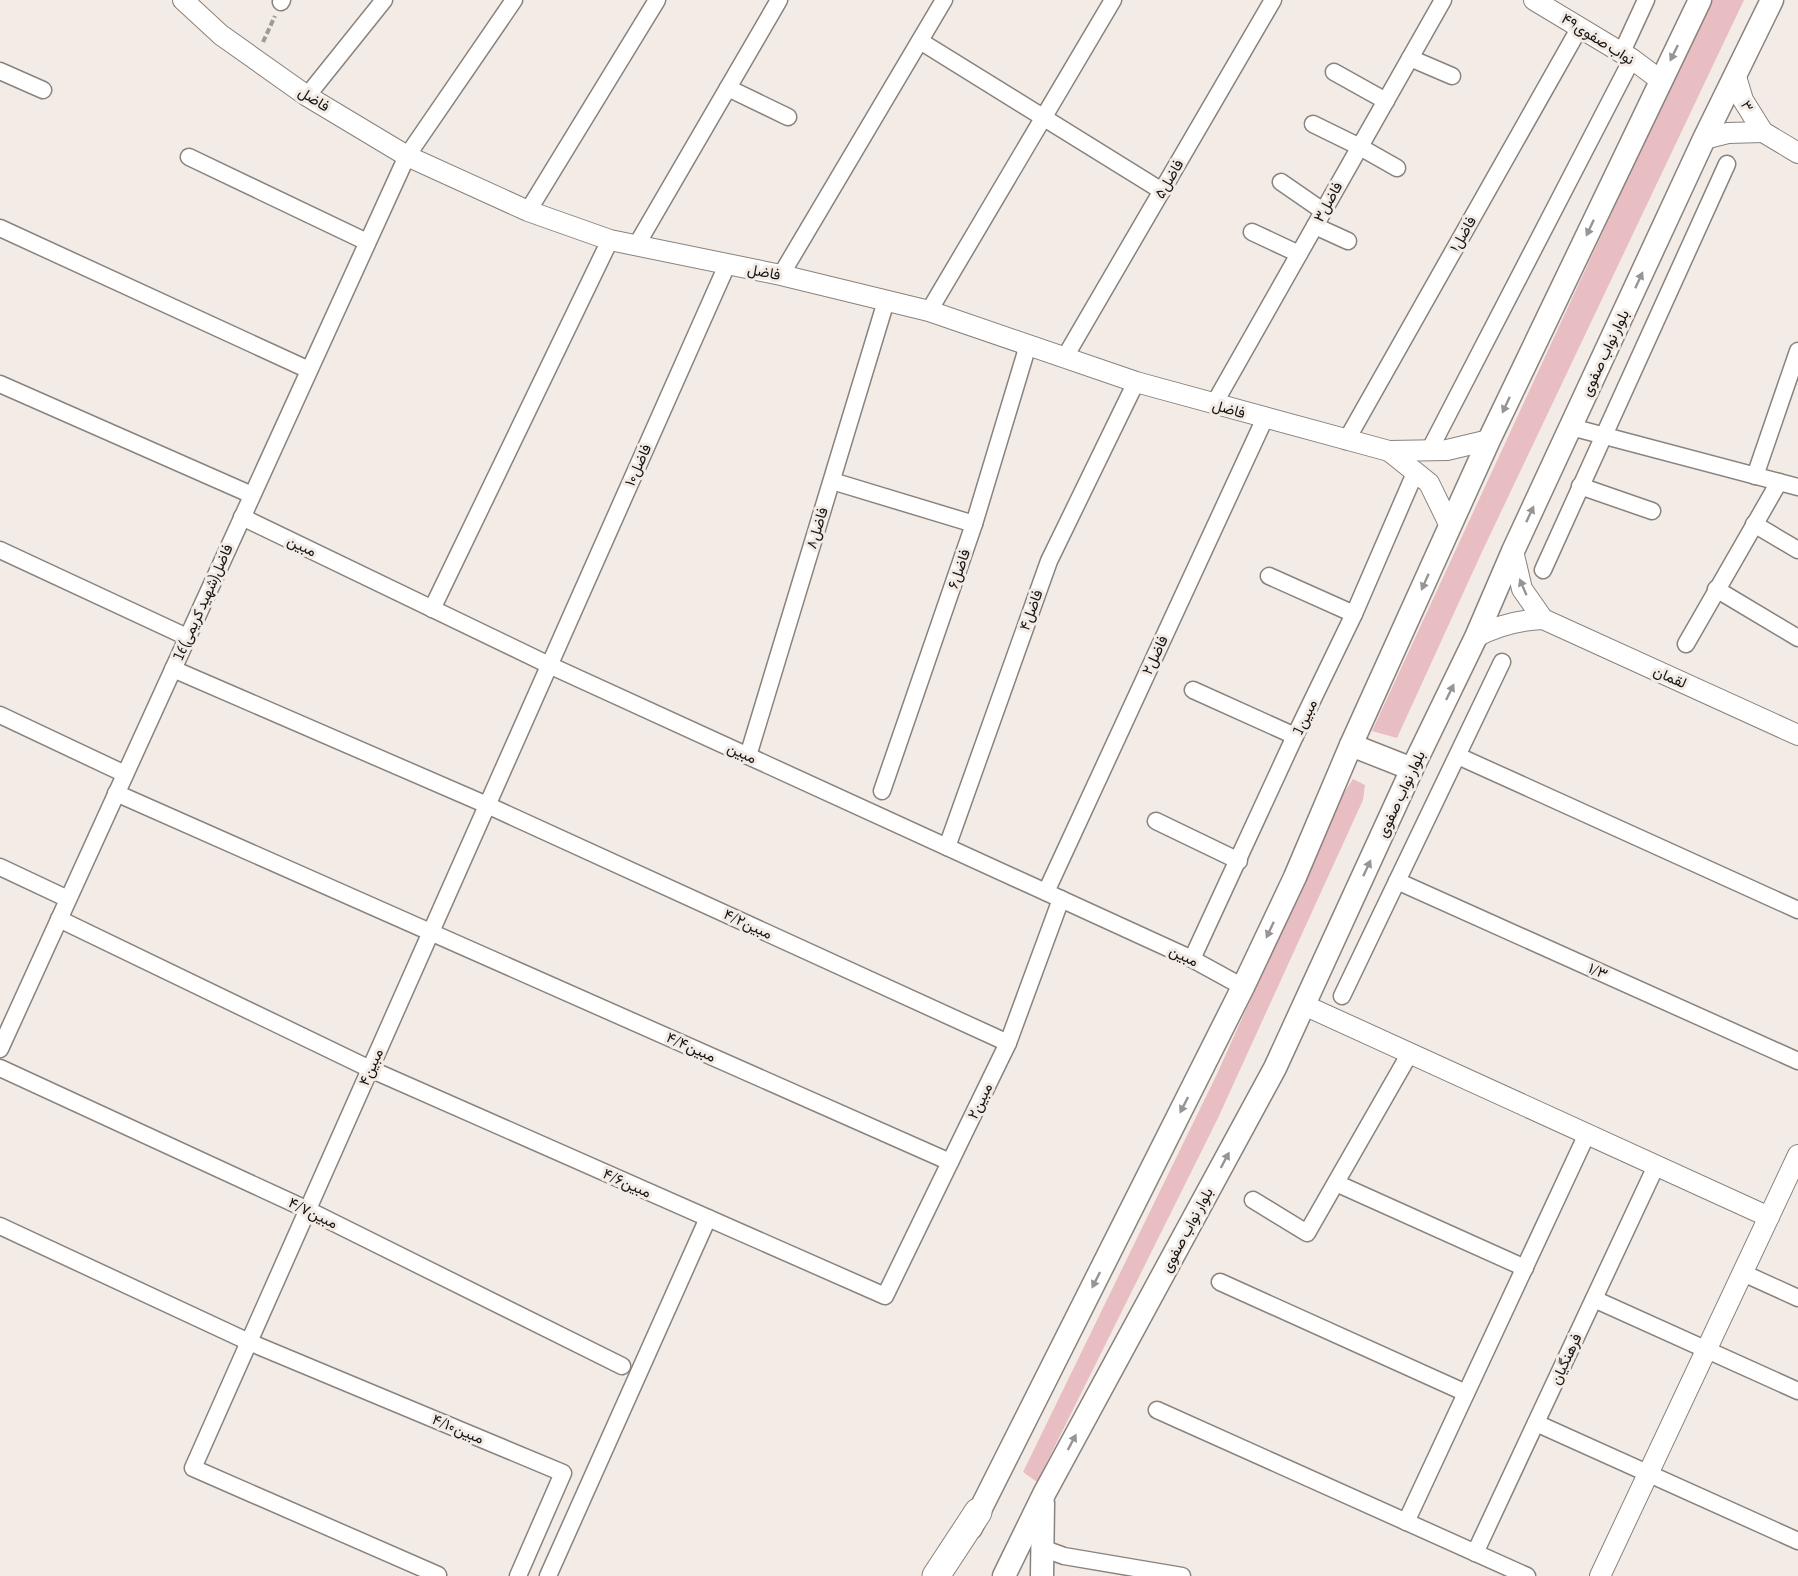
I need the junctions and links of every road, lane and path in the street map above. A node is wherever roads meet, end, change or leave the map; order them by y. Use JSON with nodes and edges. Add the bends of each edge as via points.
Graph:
{"nodes":[{"id":1,"x":183,"y":0,"type":"edge"},
{"id":2,"x":384,"y":0,"type":"edge"},
{"id":3,"x":514,"y":0,"type":"edge"},
{"id":4,"x":657,"y":0,"type":"edge"},
{"id":5,"x":779,"y":0,"type":"edge"},
{"id":6,"x":944,"y":0,"type":"edge"},
{"id":7,"x":1113,"y":0,"type":"edge"},
{"id":8,"x":1273,"y":0,"type":"edge"},
{"id":9,"x":1443,"y":0,"type":"edge"},
{"id":10,"x":1534,"y":0,"type":"edge"},
{"id":11,"x":1646,"y":0,"type":"edge"},
{"id":12,"x":1700,"y":0,"type":"edge"},
{"id":13,"x":1772,"y":0,"type":"edge"},
{"id":14,"x":282,"y":1,"type":"edge"},
{"id":15,"x":1580,"y":27,"type":"junction"},
{"id":16,"x":920,"y":41,"type":"junction"},
{"id":17,"x":1627,"y":56,"type":"junction"},
{"id":18,"x":1410,"y":58,"type":"junction"},
{"id":19,"x":255,"y":60,"type":"junction"},
{"id":20,"x":0,"y":71,"type":"edge"},
{"id":21,"x":1334,"y":72,"type":"dead end"},
{"id":22,"x":1452,"y":76,"type":"dead end"},
{"id":23,"x":1736,"y":77,"type":"junction"},
{"id":24,"x":1660,"y":80,"type":"junction"},
{"id":25,"x":728,"y":88,"type":"junction"},
{"id":26,"x":43,"y":90,"type":"dead end"},
{"id":27,"x":307,"y":96,"type":"junction"},
{"id":28,"x":1386,"y":101,"type":"junction"},
{"id":29,"x":788,"y":117,"type":"dead end"},
{"id":30,"x":1043,"y":118,"type":"junction"},
{"id":31,"x":1313,"y":124,"type":"dead end"},
{"id":32,"x":1762,"y":132,"type":"junction"},
{"id":33,"x":1704,"y":139,"type":"junction"},
{"id":34,"x":1360,"y":147,"type":"junction"},
{"id":35,"x":1797,"y":149,"type":"edge"},
{"id":36,"x":406,"y":156,"type":"junction"},
{"id":37,"x":189,"y":157,"type":"dead end"},
{"id":38,"x":1727,"y":164,"type":"dead end"},
{"id":39,"x":1397,"y":168,"type":"dead end"},
{"id":40,"x":1281,"y":182,"type":"dead end"},
{"id":41,"x":1162,"y":191,"type":"junction"},
{"id":42,"x":528,"y":211,"type":"junction"},
{"id":43,"x":1319,"y":219,"type":"junction"},
{"id":44,"x":0,"y":228,"type":"edge"},
{"id":45,"x":1252,"y":232,"type":"dead end"},
{"id":46,"x":610,"y":240,"type":"junction"},
{"id":47,"x":1348,"y":241,"type":"dead end"},
{"id":48,"x":367,"y":242,"type":"junction"},
{"id":49,"x":636,"y":246,"type":"junction"},
{"id":50,"x":1299,"y":254,"type":"junction"},
{"id":51,"x":727,"y":265,"type":"junction"},
{"id":52,"x":781,"y":275,"type":"junction"},
{"id":53,"x":886,"y":301,"type":"junction"},
{"id":54,"x":929,"y":311,"type":"junction"},
{"id":55,"x":1028,"y":345,"type":"junction"},
{"id":56,"x":1798,"y":351,"type":"edge"},
{"id":57,"x":1065,"y":357,"type":"junction"},
{"id":58,"x":309,"y":370,"type":"junction"},
{"id":59,"x":1136,"y":382,"type":"junction"},
{"id":60,"x":0,"y":384,"type":"edge"},
{"id":61,"x":1214,"y":404,"type":"junction"},
{"id":62,"x":1264,"y":418,"type":"junction"},
{"id":63,"x":1571,"y":427,"type":"junction"},
{"id":64,"x":1603,"y":435,"type":"junction"},
{"id":65,"x":1489,"y":440,"type":"junction"},
{"id":66,"x":1346,"y":441,"type":"junction"},
{"id":67,"x":1389,"y":451,"type":"junction"},
{"id":68,"x":1429,"y":451,"type":"junction"},
{"id":69,"x":1415,"y":473,"type":"junction"},
{"id":70,"x":1755,"y":476,"type":"junction"},
{"id":71,"x":832,"y":481,"type":"junction"},
{"id":72,"x":1779,"y":482,"type":"junction"},
{"id":73,"x":1580,"y":486,"type":"junction"},
{"id":74,"x":1798,"y":487,"type":"edge"},
{"id":75,"x":252,"y":495,"type":"junction"},
{"id":76,"x":1652,"y":511,"type":"dead end"},
{"id":77,"x":242,"y":517,"type":"junction"},
{"id":78,"x":974,"y":524,"type":"junction"},
{"id":79,"x":1754,"y":524,"type":"junction"},
{"id":80,"x":1450,"y":526,"type":"junction"},
{"id":81,"x":0,"y":550,"type":"edge"},
{"id":82,"x":1798,"y":550,"type":"edge"},
{"id":83,"x":1513,"y":551,"type":"junction"},
{"id":84,"x":1543,"y":570,"type":"dead end"},
{"id":85,"x":1269,"y":576,"type":"dead end"},
{"id":86,"x":1716,"y":589,"type":"junction"},
{"id":87,"x":432,"y":609,"type":"junction"},
{"id":88,"x":1354,"y":614,"type":"junction"},
{"id":89,"x":1543,"y":619,"type":"junction"},
{"id":90,"x":187,"y":637,"type":"junction"},
{"id":91,"x":1476,"y":637,"type":"junction"},
{"id":92,"x":1798,"y":638,"type":"edge"},
{"id":93,"x":1686,"y":644,"type":"dead end"},
{"id":94,"x":1502,"y":662,"type":"dead end"},
{"id":95,"x":549,"y":665,"type":"junction"},
{"id":96,"x":173,"y":669,"type":"junction"},
{"id":97,"x":1193,"y":690,"type":"dead end"},
{"id":98,"x":0,"y":715,"type":"edge"},
{"id":99,"x":1798,"y":735,"type":"edge"},
{"id":100,"x":1295,"y":736,"type":"junction"},
{"id":101,"x":1351,"y":745,"type":"junction"},
{"id":102,"x":748,"y":756,"type":"junction"},
{"id":103,"x":1458,"y":756,"type":"junction"},
{"id":104,"x":1412,"y":770,"type":"junction"},
{"id":105,"x":125,"y":774,"type":"junction"},
{"id":106,"x":882,"y":790,"type":"dead end"},
{"id":107,"x":116,"y":793,"type":"junction"},
{"id":108,"x":488,"y":805,"type":"junction"},
{"id":109,"x":1156,"y":821,"type":"dead end"},
{"id":110,"x":947,"y":847,"type":"junction"},
{"id":111,"x":1239,"y":861,"type":"junction"},
{"id":112,"x":0,"y":867,"type":"edge"},
{"id":113,"x":1397,"y":881,"type":"junction"},
{"id":114,"x":1046,"y":892,"type":"junction"},
{"id":115,"x":68,"y":899,"type":"junction"},
{"id":116,"x":1062,"y":899,"type":"junction"},
{"id":117,"x":1798,"y":910,"type":"edge"},
{"id":118,"x":59,"y":919,"type":"junction"},
{"id":119,"x":431,"y":932,"type":"junction"},
{"id":120,"x":1192,"y":959,"type":"junction"},
{"id":121,"x":1243,"y":987,"type":"junction"},
{"id":122,"x":1342,"y":996,"type":"dead end"},
{"id":123,"x":1304,"y":1005,"type":"junction"},
{"id":124,"x":6,"y":1020,"type":"edge"},
{"id":125,"x":1008,"y":1043,"type":"junction"},
{"id":126,"x":0,"y":1049,"type":"edge"},
{"id":127,"x":1410,"y":1053,"type":"junction"},
{"id":128,"x":1798,"y":1061,"type":"edge"},
{"id":129,"x":0,"y":1068,"type":"edge"},
{"id":130,"x":370,"y":1069,"type":"junction"},
{"id":131,"x":1587,"y":1134,"type":"junction"},
{"id":132,"x":1798,"y":1155,"type":"edge"},
{"id":133,"x":950,"y":1162,"type":"junction"},
{"id":134,"x":1656,"y":1166,"type":"junction"},
{"id":135,"x":1336,"y":1183,"type":"junction"},
{"id":136,"x":1253,"y":1200,"type":"dead end"},
{"id":137,"x":308,"y":1210,"type":"junction"},
{"id":138,"x":1769,"y":1217,"type":"junction"},
{"id":139,"x":708,"y":1218,"type":"junction"},
{"id":140,"x":0,"y":1226,"type":"edge"},
{"id":141,"x":1525,"y":1268,"type":"junction"},
{"id":142,"x":1743,"y":1273,"type":"junction"},
{"id":143,"x":1220,"y":1282,"type":"dead end"},
{"id":144,"x":885,"y":1296,"type":"joint"},
{"id":145,"x":1798,"y":1298,"type":"edge"},
{"id":146,"x":1594,"y":1299,"type":"junction"},
{"id":147,"x":249,"y":1342,"type":"junction"},
{"id":148,"x":1707,"y":1350,"type":"junction"},
{"id":149,"x":621,"y":1366,"type":"dead end"},
{"id":150,"x":1798,"y":1391,"type":"edge"},
{"id":151,"x":1466,"y":1393,"type":"junction"},
{"id":152,"x":1157,"y":1410,"type":"dead end"},
{"id":153,"x":1536,"y":1424,"type":"junction"},
{"id":154,"x":1648,"y":1474,"type":"junction"},
{"id":155,"x":1044,"y":1494,"type":"junction"},
{"id":156,"x":978,"y":1512,"type":"junction"},
{"id":157,"x":1406,"y":1522,"type":"junction"},
{"id":158,"x":1798,"y":1541,"type":"edge"},
{"id":159,"x":1042,"y":1548,"type":"junction"},
{"id":160,"x":1475,"y":1552,"type":"junction"},
{"id":161,"x":438,"y":1575,"type":"edge"},
{"id":162,"x":518,"y":1576,"type":"edge"},
{"id":163,"x":548,"y":1576,"type":"edge"},
{"id":164,"x":936,"y":1576,"type":"edge"},
{"id":165,"x":951,"y":1576,"type":"edge"},
{"id":166,"x":1004,"y":1576,"type":"edge"},
{"id":167,"x":1042,"y":1576,"type":"edge"},
{"id":168,"x":1182,"y":1576,"type":"edge"},
{"id":169,"x":1527,"y":1576,"type":"edge"},
{"id":170,"x":1600,"y":1576,"type":"edge"}],
"edges":[{"from":1,"to":19,"type":"street","name":"فاضل"},
{"from":2,"to":27,"type":"street"},
{"from":3,"to":36,"type":"street","name":"16فاضل(شهید کریمی)"},
{"from":4,"to":42,"type":"street"},
{"from":5,"to":25,"type":"street"},
{"from":6,"to":16,"type":"street"},
{"from":7,"to":30,"type":"street"},
{"from":8,"to":41,"type":"street","name":"۵فاضل"},
{"from":9,"to":18,"type":"street","name":"۳فاضل"},
{"from":10,"to":15,"type":"street","name":"۴۹نواب صفوی"},
{"from":11,"to":17,"type":"street"},
{"from":12,"to":24,"type":"main road","one_way":true},
{"from":13,"to":23,"type":"main road","name":"بلوار نواب صفوی"},
{"from":14,"to":19,"type":"path"},
{"from":15,"to":17,"type":"street","name":"۴۹نواب صفوی"},
{"from":15,"to":66,"type":"street","name":"۱فاضل"},
{"from":16,"to":30,"type":"street"},
{"from":16,"to":52,"type":"street"},
{"from":17,"to":24,"type":"street","name":"۴۹نواب صفوی"},
{"from":17,"to":68,"type":"street"},
{"from":18,"to":22,"type":"street"},
{"from":18,"to":28,"type":"street","name":"۳فاضل"},
{"from":19,"to":27,"type":"street","name":"فاضل"},
{"from":20,"to":26,"type":"street"},
{"from":21,"to":28,"type":"street"},
{"from":23,"to":32,"type":"street","name":"۳","via":[[1743,100]]},
{"from":23,"to":33,"type":"main road","name":"بلوار نواب صفوی"},
{"from":24,"to":65,"type":"main road","one_way":true},
{"from":25,"to":29,"type":"street"},
{"from":25,"to":49,"type":"street"},
{"from":27,"to":36,"type":"street","name":"فاضل"},
{"from":28,"to":34,"type":"street","name":"۳فاضل"},
{"from":30,"to":41,"type":"street"},
{"from":30,"to":54,"type":"street"},
{"from":31,"to":34,"type":"street"},
{"from":32,"to":33,"type":"street","name":"۳","via":[[1728,133]]},
{"from":32,"to":35,"type":"street","name":"۳"},
{"from":63,"to":33,"type":"main road","name":"بلوار نواب صفوی","one_way":true},
{"from":34,"to":39,"type":"street"},
{"from":34,"to":43,"type":"street","name":"۳فاضل"},
{"from":36,"to":42,"type":"street","name":"فاضل"},
{"from":36,"to":48,"type":"street","name":"16فاضل(شهید کریمی)"},
{"from":37,"to":48,"type":"street"},
{"from":38,"to":64,"type":"street"},
{"from":40,"to":43,"type":"street"},
{"from":41,"to":57,"type":"street","name":"۵فاضل"},
{"from":42,"to":46,"type":"street","name":"فاضل"},
{"from":43,"to":47,"type":"street"},
{"from":43,"to":50,"type":"street","name":"۳فاضل"},
{"from":44,"to":58,"type":"street"},
{"from":45,"to":50,"type":"street"},
{"from":46,"to":49,"type":"street","name":"فاضل"},
{"from":46,"to":87,"type":"street"},
{"from":48,"to":58,"type":"street","name":"16فاضل(شهید کریمی)"},
{"from":49,"to":51,"type":"street","name":"فاضل"},
{"from":50,"to":61,"type":"street","name":"۳فاضل"},
{"from":51,"to":52,"type":"street","name":"فاضل"},
{"from":51,"to":95,"type":"street","name":"۱۰فاضل"},
{"from":52,"to":53,"type":"street","name":"فاضل"},
{"from":53,"to":54,"type":"street","name":"فاضل"},
{"from":53,"to":71,"type":"street","name":"۸فاضل"},
{"from":54,"to":55,"type":"street","name":"فاضل"},
{"from":55,"to":57,"type":"street","name":"فاضل"},
{"from":55,"to":78,"type":"street","name":"۶فاضل"},
{"from":56,"to":70,"type":"street"},
{"from":57,"to":59,"type":"street","name":"فاضل"},
{"from":58,"to":75,"type":"street","name":"16فاضل(شهید کریمی)"},
{"from":59,"to":61,"type":"street","name":"فاضل"},
{"from":59,"to":110,"type":"street","name":"۴فاضل","via":[[1049,561]]},
{"from":60,"to":75,"type":"street"},
{"from":61,"to":62,"type":"street","name":"فاضل"},
{"from":62,"to":66,"type":"street","name":"فاضل"},
{"from":62,"to":114,"type":"street","name":"۲فاضل"},
{"from":63,"to":64,"type":"street"},
{"from":83,"to":63,"type":"main road","name":"بلوار نواب صفوی","one_way":true},
{"from":64,"to":70,"type":"street"},
{"from":64,"to":73,"type":"street"},
{"from":65,"to":68,"type":"street","name":"فاضل"},
{"from":65,"to":80,"type":"main road"},
{"from":66,"to":67,"type":"street","name":"فاضل"},
{"from":67,"to":68,"type":"street","name":"فاضل"},
{"from":67,"to":69,"type":"street","name":"فاضل"},
{"from":69,"to":80,"type":"street","name":"فاضل","via":[[1429,483]]},
{"from":69,"to":88,"type":"street","name":"1مبین"},
{"from":70,"to":72,"type":"street"},
{"from":71,"to":78,"type":"street"},
{"from":71,"to":102,"type":"street","name":"۸فاضل"},
{"from":72,"to":74,"type":"street"},
{"from":72,"to":79,"type":"street"},
{"from":73,"to":76,"type":"street"},
{"from":73,"to":84,"type":"street"},
{"from":75,"to":77,"type":"street","name":"16فاضل(شهید کریمی)"},
{"from":77,"to":87,"type":"street","name":"مبین"},
{"from":77,"to":90,"type":"street","name":"16فاضل(شهید کریمی)"},
{"from":78,"to":106,"type":"street","name":"۶فاضل"},
{"from":79,"to":82,"type":"street"},
{"from":79,"to":86,"type":"street"},
{"from":80,"to":101,"type":"main road","one_way":true},
{"from":81,"to":90,"type":"street"},
{"from":89,"to":83,"type":"street","one_way":true,"via":[[1522,589]]},
{"from":83,"to":91,"type":"main road","name":"بلوار نواب صفوی"},
{"from":85,"to":88,"type":"street"},
{"from":86,"to":92,"type":"street"},
{"from":86,"to":93,"type":"street"},
{"from":87,"to":95,"type":"street","name":"مبین"},
{"from":88,"to":100,"type":"street","name":"1مبین"},
{"from":89,"to":91,"type":"street","via":[[1509,623]]},
{"from":89,"to":99,"type":"street","name":"لقمان"},
{"from":90,"to":96,"type":"street","name":"16فاضل(شهید کریمی)"},
{"from":104,"to":91,"type":"main road","name":"بلوار نواب صفوی","one_way":true},
{"from":94,"to":103,"type":"street"},
{"from":95,"to":102,"type":"street","name":"مبین"},
{"from":95,"to":108,"type":"street","name":"۴مبین"},
{"from":96,"to":105,"type":"street","name":"16فاضل(شهید کریمی)"},
{"from":96,"to":108,"type":"street","name":"۴/۲مبین"},
{"from":97,"to":100,"type":"street"},
{"from":98,"to":105,"type":"street"},
{"from":100,"to":111,"type":"street","name":"1مبین"},
{"from":101,"to":104,"type":"main road"},
{"from":101,"to":121,"type":"main road","one_way":true},
{"from":102,"to":110,"type":"street","name":"مبین"},
{"from":103,"to":113,"type":"street"},
{"from":103,"to":117,"type":"street"},
{"from":123,"to":104,"type":"main road","name":"بلوار نواب صفوی","one_way":true},
{"from":105,"to":107,"type":"street","name":"16فاضل(شهید کریمی)"},
{"from":107,"to":115,"type":"street","name":"16فاضل(شهید کریمی)"},
{"from":107,"to":119,"type":"street","name":"۴/۴مبین"},
{"from":108,"to":119,"type":"street","name":"۴مبین"},
{"from":108,"to":125,"type":"street","name":"۴/۲مبین"},
{"from":109,"to":111,"type":"street"},
{"from":110,"to":114,"type":"street","name":"مبین"},
{"from":111,"to":120,"type":"street","name":"1مبین"},
{"from":112,"to":115,"type":"street"},
{"from":113,"to":122,"type":"street"},
{"from":113,"to":128,"type":"street","name":"۱/۳"},
{"from":114,"to":116,"type":"street","name":"مبین"},
{"from":115,"to":118,"type":"street","name":"16فاضل(شهید کریمی)"},
{"from":116,"to":120,"type":"street","name":"مبین"},
{"from":116,"to":125,"type":"street","name":"۲مبین"},
{"from":118,"to":124,"type":"street","name":"16فاضل(شهید کریمی)"},
{"from":118,"to":130,"type":"street","name":"۴/۶مبین"},
{"from":119,"to":130,"type":"street","name":"۴مبین"},
{"from":119,"to":133,"type":"street","name":"۴/۴مبین"},
{"from":120,"to":121,"type":"street","name":"مبین"},
{"from":121,"to":156,"type":"main road","one_way":true},
{"from":123,"to":127,"type":"street"},
{"from":155,"to":123,"type":"main road","name":"بلوار نواب صفوی","one_way":true,"via":[[1269,1078]]},
{"from":124,"to":126,"type":"street","name":"16فاضل(شهید کریمی)"},
{"from":125,"to":133,"type":"street","name":"۲مبین"},
{"from":127,"to":131,"type":"street"},
{"from":127,"to":135,"type":"street"},
{"from":129,"to":137,"type":"street","name":"۴/۷مبین"},
{"from":130,"to":137,"type":"street","name":"۴مبین"},
{"from":130,"to":139,"type":"street","name":"۴/۶مبین"},
{"from":131,"to":134,"type":"street"},
{"from":131,"to":141,"type":"street"},
{"from":132,"to":138,"type":"street"},
{"from":133,"to":144,"type":"street","name":"۲مبین"},
{"from":134,"to":138,"type":"street"},
{"from":134,"to":146,"type":"street","name":"فرهنگیان"},
{"from":135,"to":136,"type":"street","via":[[1307,1233]]},
{"from":135,"to":141,"type":"street"},
{"from":137,"to":147,"type":"street","name":"۴مبین"},
{"from":137,"to":149,"type":"street","name":"۴/۷مبین"},
{"from":138,"to":142,"type":"street"},
{"from":139,"to":144,"type":"street","name":"۴/۶مبین"},
{"from":139,"to":163,"type":"street"},
{"from":140,"to":147,"type":"street"},
{"from":141,"to":151,"type":"street"},
{"from":142,"to":145,"type":"street"},
{"from":142,"to":148,"type":"street"},
{"from":143,"to":151,"type":"street"},
{"from":146,"to":148,"type":"street"},
{"from":146,"to":153,"type":"street","name":"فرهنگیان"},
{"from":147,"to":161,"type":"street","name":"۴مبین","via":[[193,1468]]},
{"from":147,"to":162,"type":"street","name":"۴/۱۰مبین","via":[[563,1473]]},
{"from":148,"to":150,"type":"street"},
{"from":148,"to":154,"type":"street"},
{"from":151,"to":157,"type":"street"},
{"from":152,"to":157,"type":"street"},
{"from":153,"to":154,"type":"street"},
{"from":153,"to":160,"type":"street","name":"فرهنگیان"},
{"from":154,"to":158,"type":"street"},
{"from":154,"to":170,"type":"street"},
{"from":155,"to":159,"type":"main road"},
{"from":155,"to":166,"type":"main road","name":"بلوار نواب صفوی"},
{"from":156,"to":164,"type":"highway"},
{"from":156,"to":165,"type":"main road"},
{"from":157,"to":160,"type":"street"},
{"from":159,"to":167,"type":"main road"},
{"from":159,"to":168,"type":"street","via":[[1064,1556]]},
{"from":160,"to":169,"type":"street"}]}
